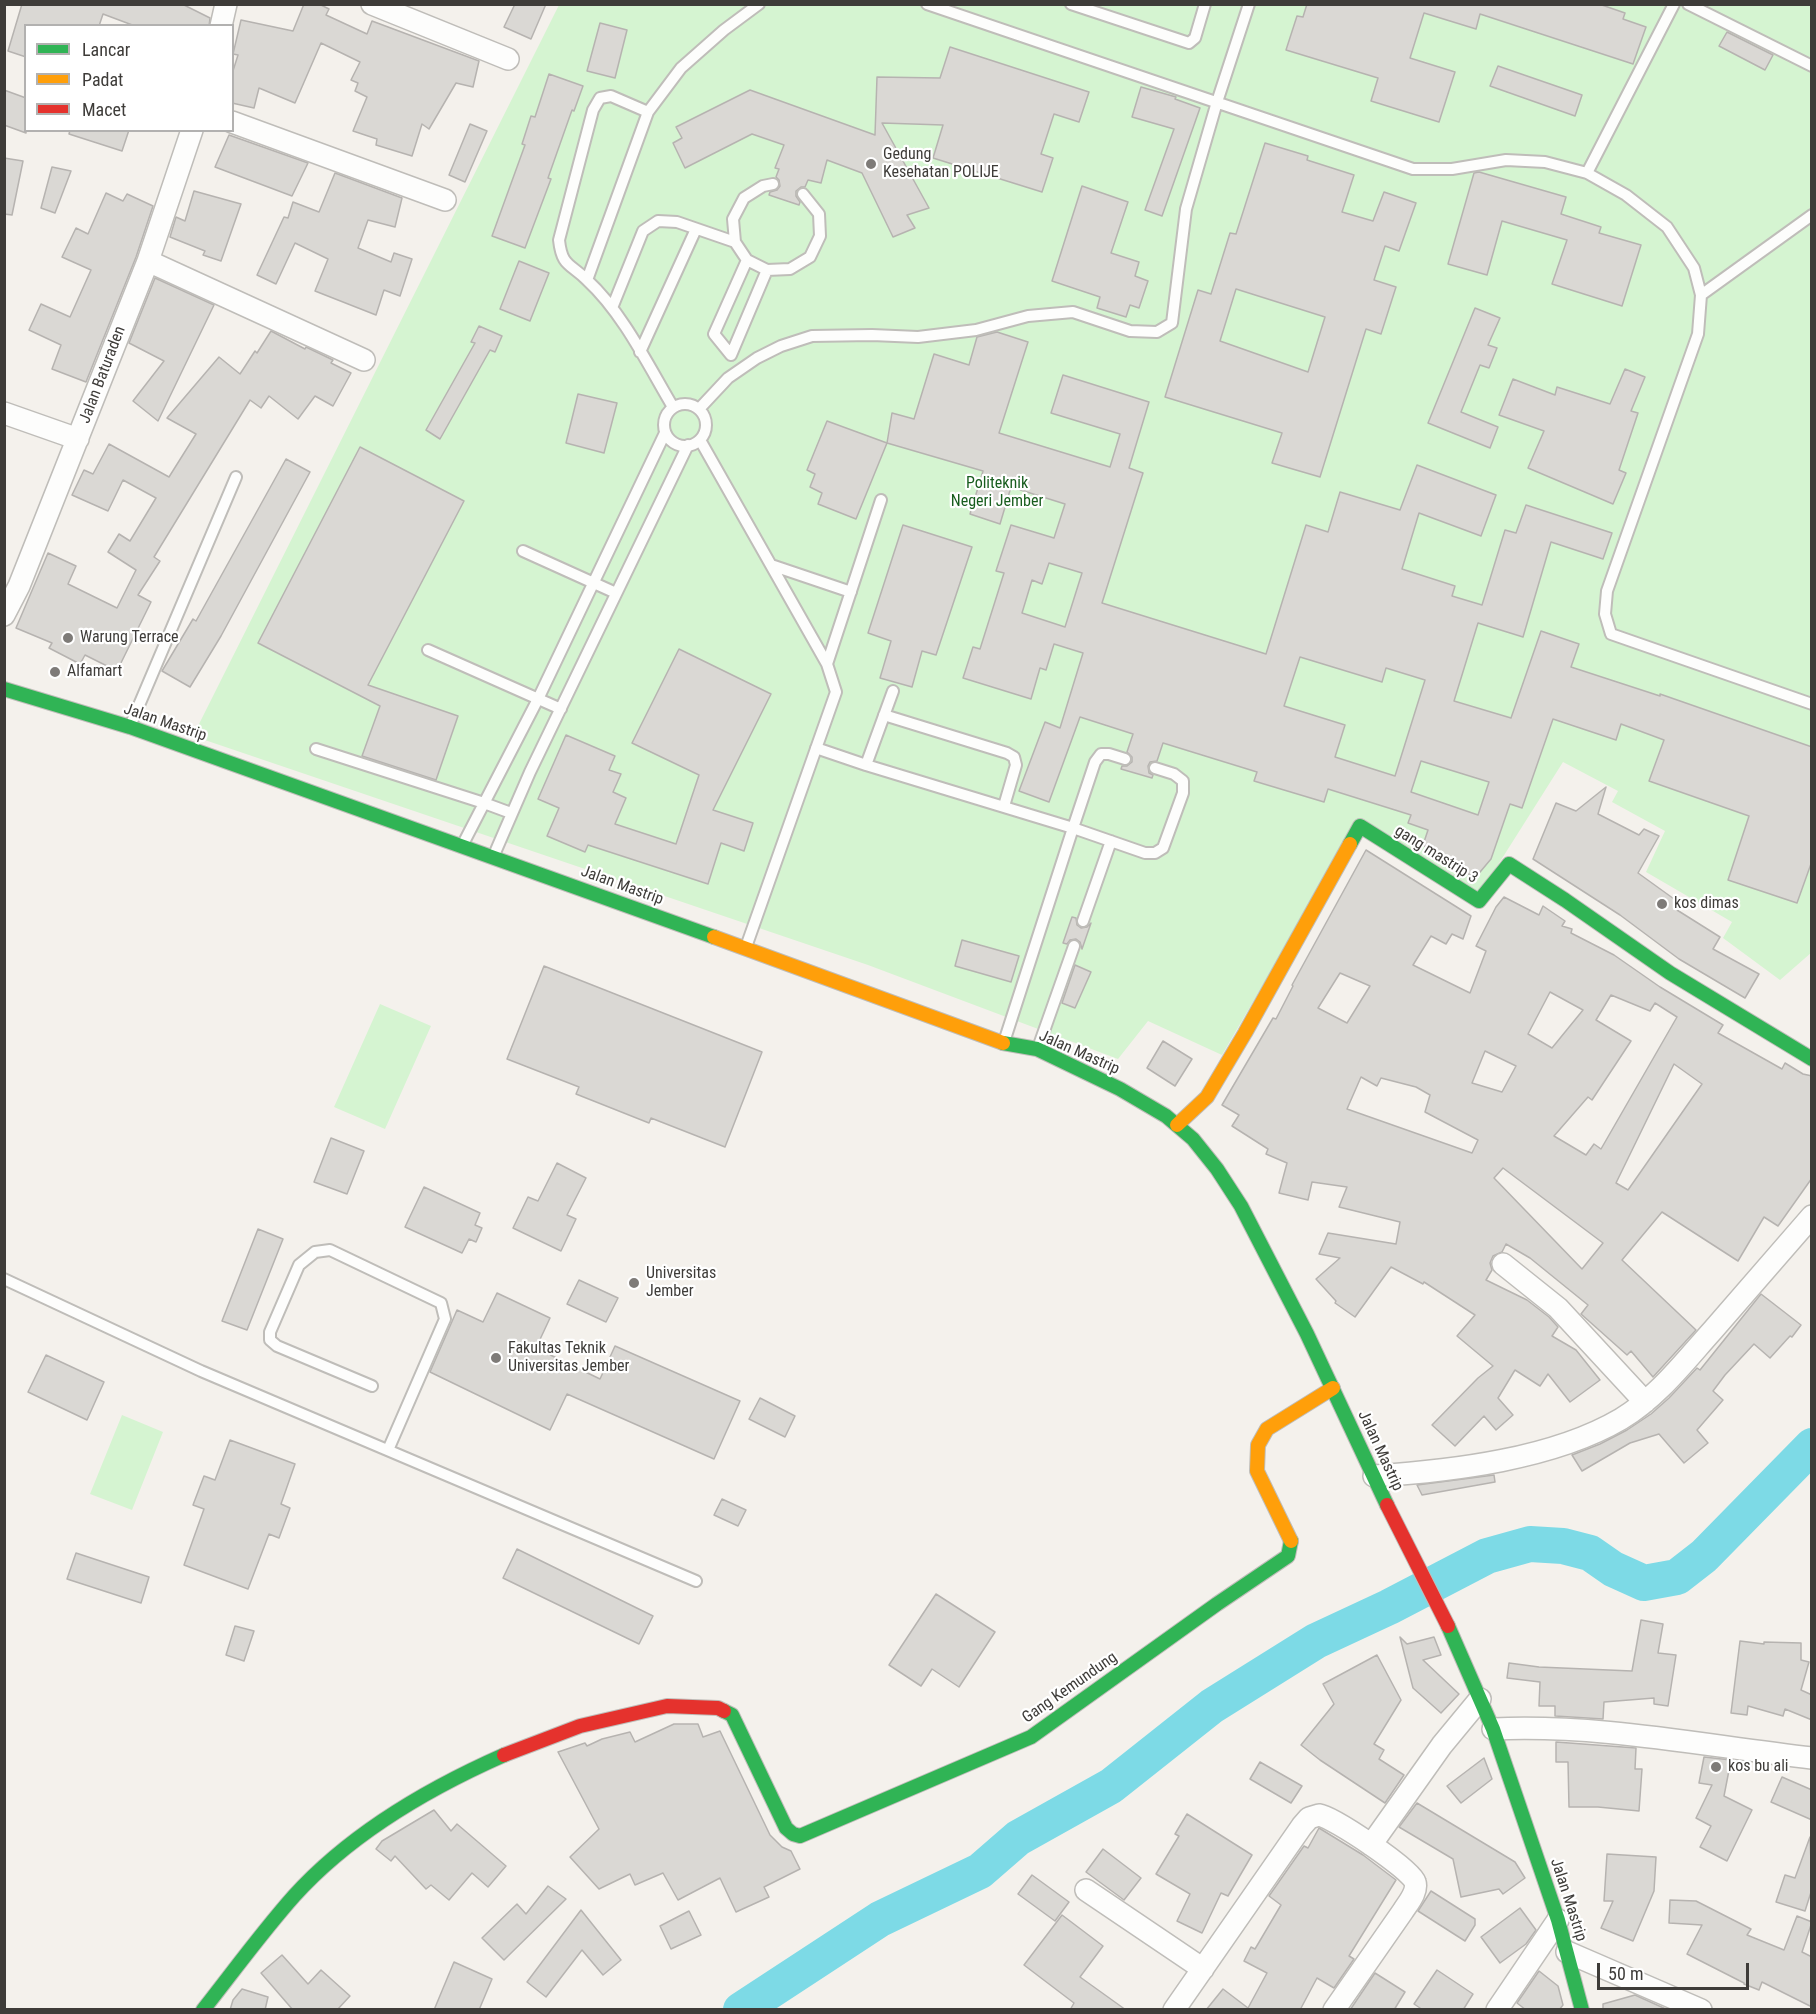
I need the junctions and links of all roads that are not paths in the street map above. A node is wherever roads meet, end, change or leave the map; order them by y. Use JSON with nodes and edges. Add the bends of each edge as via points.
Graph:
{"nodes":[{"id":1,"x":226,"y":4,"type":"edge"},
{"id":2,"x":372,"y":4,"type":"edge"},
{"id":3,"x":759,"y":4,"type":"edge"},
{"id":4,"x":927,"y":4,"type":"edge"},
{"id":5,"x":1071,"y":4,"type":"edge"},
{"id":6,"x":1206,"y":4,"type":"edge"},
{"id":7,"x":1249,"y":4,"type":"edge"},
{"id":8,"x":1674,"y":4,"type":"edge"},
{"id":9,"x":1688,"y":4,"type":"edge"},
{"id":10,"x":221,"y":24,"type":"edge"},
{"id":11,"x":508,"y":59,"type":"dead end"},
{"id":12,"x":1812,"y":66,"type":"edge"},
{"id":13,"x":1217,"y":102,"type":"junction"},
{"id":14,"x":648,"y":112,"type":"junction"},
{"id":15,"x":234,"y":123,"type":"edge"},
{"id":16,"x":191,"y":132,"type":"edge"},
{"id":17,"x":1587,"y":173,"type":"junction"},
{"id":18,"x":773,"y":184,"type":"dead end"},
{"id":19,"x":803,"y":194,"type":"dead end"},
{"id":20,"x":445,"y":200,"type":"dead end"},
{"id":21,"x":1812,"y":215,"type":"edge"},
{"id":22,"x":696,"y":229,"type":"junction"},
{"id":23,"x":735,"y":242,"type":"junction"},
{"id":24,"x":747,"y":260,"type":"junction"},
{"id":25,"x":148,"y":261,"type":"junction"},
{"id":26,"x":767,"y":270,"type":"junction"},
{"id":27,"x":587,"y":279,"type":"junction"},
{"id":28,"x":1701,"y":295,"type":"junction"},
{"id":29,"x":612,"y":308,"type":"junction"},
{"id":30,"x":640,"y":352,"type":"junction"},
{"id":31,"x":731,"y":355,"type":"junction"},
{"id":32,"x":364,"y":360,"type":"dead end"},
{"id":33,"x":728,"y":378,"type":"junction"},
{"id":34,"x":673,"y":407,"type":"junction"},
{"id":35,"x":699,"y":409,"type":"junction"},
{"id":36,"x":4,"y":413,"type":"edge"},
{"id":37,"x":665,"y":433,"type":"junction"},
{"id":38,"x":78,"y":439,"type":"junction"},
{"id":39,"x":699,"y":440,"type":"junction"},
{"id":40,"x":688,"y":445,"type":"junction"},
{"id":41,"x":236,"y":477,"type":"dead end"},
{"id":42,"x":881,"y":500,"type":"dead end"},
{"id":43,"x":523,"y":551,"type":"dead end"},
{"id":44,"x":771,"y":565,"type":"junction"},
{"id":45,"x":593,"y":582,"type":"junction"},
{"id":46,"x":851,"y":592,"type":"junction"},
{"id":47,"x":616,"y":593,"type":"junction"},
{"id":48,"x":4,"y":615,"type":"edge"},
{"id":49,"x":429,"y":650,"type":"dead end"},
{"id":50,"x":827,"y":664,"type":"junction"},
{"id":51,"x":4,"y":688,"type":"edge"},
{"id":52,"x":893,"y":691,"type":"dead end"},
{"id":53,"x":538,"y":699,"type":"junction"},
{"id":54,"x":1812,"y":704,"type":"edge"},
{"id":55,"x":561,"y":709,"type":"junction"},
{"id":56,"x":884,"y":715,"type":"junction"},
{"id":57,"x":130,"y":727,"type":"junction"},
{"id":58,"x":816,"y":748,"type":"junction"},
{"id":59,"x":316,"y":749,"type":"dead end"},
{"id":60,"x":1125,"y":759,"type":"dead end"},
{"id":61,"x":866,"y":765,"type":"junction"},
{"id":62,"x":1155,"y":768,"type":"dead end"},
{"id":63,"x":484,"y":803,"type":"junction"},
{"id":64,"x":1004,"y":806,"type":"junction"},
{"id":65,"x":511,"y":813,"type":"junction"},
{"id":66,"x":1073,"y":828,"type":"junction"},
{"id":67,"x":1112,"y":842,"type":"junction"},
{"id":68,"x":462,"y":846,"type":"junction"},
{"id":69,"x":493,"y":857,"type":"junction"},
{"id":70,"x":1083,"y":921,"type":"dead end"},
{"id":71,"x":1074,"y":946,"type":"dead end"},
{"id":72,"x":746,"y":948,"type":"junction"},
{"id":73,"x":1004,"y":1043,"type":"junction"},
{"id":74,"x":1037,"y":1049,"type":"junction"},
{"id":75,"x":1812,"y":1059,"type":"edge"},
{"id":76,"x":1177,"y":1125,"type":"junction"},
{"id":77,"x":1812,"y":1216,"type":"edge"},
{"id":78,"x":1503,"y":1264,"type":"dead end"},
{"id":79,"x":4,"y":1279,"type":"edge"},
{"id":80,"x":372,"y":1386,"type":"dead end"},
{"id":81,"x":1333,"y":1388,"type":"junction"},
{"id":82,"x":1645,"y":1402,"type":"junction"},
{"id":83,"x":388,"y":1450,"type":"junction"},
{"id":84,"x":1374,"y":1476,"type":"junction"},
{"id":85,"x":696,"y":1581,"type":"dead end"},
{"id":86,"x":1480,"y":1700,"type":"junction"},
{"id":87,"x":1493,"y":1729,"type":"junction"},
{"id":88,"x":1812,"y":1758,"type":"edge"},
{"id":89,"x":1371,"y":1845,"type":"junction"},
{"id":90,"x":1086,"y":1890,"type":"dead end"},
{"id":91,"x":1558,"y":1920,"type":"junction"},
{"id":92,"x":1567,"y":1952,"type":"junction"},
{"id":93,"x":1203,"y":1969,"type":"junction"},
{"id":94,"x":203,"y":2010,"type":"edge"},
{"id":95,"x":1174,"y":2010,"type":"edge"},
{"id":96,"x":1334,"y":2010,"type":"edge"},
{"id":97,"x":1497,"y":2010,"type":"edge"},
{"id":98,"x":1582,"y":2010,"type":"edge"},
{"id":99,"x":1701,"y":2010,"type":"edge"}],
"edges":[{"from":1,"to":10,"type":"street"},
{"from":2,"to":11,"type":"street"},
{"from":3,"to":14,"type":"lane","via":[[681,68]]},
{"from":4,"to":13,"type":"lane"},
{"from":5,"to":6,"type":"lane","via":[[1189,43],[1195,38]]},
{"from":7,"to":13,"type":"lane"},
{"from":8,"to":17,"type":"lane"},
{"from":9,"to":12,"type":"lane"},
{"from":13,"to":17,"type":"lane","via":[[1413,169],[1452,169],[1506,160],[1545,162]]},
{"from":13,"to":33,"type":"lane","via":[[1186,209],[1172,322],[1157,332],[1130,331],[1073,312],[1028,316],[976,330],[918,337],[812,336],[757,358]]},
{"from":14,"to":27,"type":"lane"},
{"from":14,"to":27,"type":"lane","via":[[611,96],[600,98],[593,110],[559,240],[561,256]]},
{"from":15,"to":20,"type":"street"},
{"from":16,"to":25,"type":"street","name":"Jalan Baturaden"},
{"from":17,"to":28,"type":"lane","via":[[1626,195],[1667,227],[1694,268]]},
{"from":18,"to":23,"type":"lane","via":[[744,198],[733,219]]},
{"from":19,"to":26,"type":"lane","via":[[819,214],[820,236],[810,257],[790,269]]},
{"from":21,"to":28,"type":"lane"},
{"from":22,"to":23,"type":"lane"},
{"from":22,"to":29,"type":"lane","via":[[658,221],[643,231]]},
{"from":22,"to":30,"type":"lane"},
{"from":23,"to":24,"type":"lane"},
{"from":24,"to":26,"type":"lane"},
{"from":24,"to":31,"type":"lane","via":[[714,334]]},
{"from":25,"to":32,"type":"street"},
{"from":25,"to":38,"type":"street","name":"Jalan Baturaden"},
{"from":26,"to":31,"type":"lane"},
{"from":27,"to":29,"type":"lane"},
{"from":28,"to":54,"type":"lane","via":[[1698,334],[1607,591],[1605,614],[1611,634]]},
{"from":29,"to":30,"type":"lane"},
{"from":30,"to":34,"type":"lane"},
{"from":31,"to":33,"type":"lane"},
{"from":33,"to":35,"type":"lane"},
{"from":34,"to":35,"type":"lane","via":[[686,404]]},
{"from":34,"to":37,"type":"lane","via":[[665,419]]},
{"from":35,"to":39,"type":"lane","via":[[706,421]]},
{"from":36,"to":38,"type":"street"},
{"from":37,"to":40,"type":"lane","via":[[674,443]]},
{"from":37,"to":45,"type":"lane"},
{"from":38,"to":48,"type":"street","name":"Jalan Baturaden"},
{"from":39,"to":40,"type":"lane"},
{"from":39,"to":44,"type":"lane"},
{"from":40,"to":47,"type":"lane"},
{"from":41,"to":57,"type":"lane"},
{"from":42,"to":46,"type":"lane"},
{"from":43,"to":45,"type":"lane"},
{"from":44,"to":46,"type":"lane"},
{"from":44,"to":50,"type":"lane"},
{"from":45,"to":47,"type":"lane"},
{"from":45,"to":53,"type":"lane"},
{"from":46,"to":50,"type":"lane"},
{"from":47,"to":55,"type":"lane"},
{"from":49,"to":53,"type":"lane"},
{"from":50,"to":58,"type":"lane","via":[[836,692]]},
{"from":51,"to":57,"type":"street","name":"Jalan Mastrip"},
{"from":52,"to":56,"type":"lane"},
{"from":53,"to":55,"type":"lane"},
{"from":53,"to":63,"type":"lane"},
{"from":55,"to":65,"type":"lane"},
{"from":56,"to":61,"type":"lane"},
{"from":56,"to":64,"type":"lane","via":[[1014,757],[1016,765]]},
{"from":57,"to":68,"type":"street","name":"Jalan Mastrip"},
{"from":58,"to":61,"type":"lane"},
{"from":58,"to":72,"type":"lane"},
{"from":59,"to":63,"type":"lane"},
{"from":60,"to":66,"type":"lane","via":[[1101,754]]},
{"from":61,"to":64,"type":"lane"},
{"from":62,"to":67,"type":"lane","via":[[1183,781],[1183,793],[1163,849],[1145,852]]},
{"from":63,"to":65,"type":"lane"},
{"from":63,"to":68,"type":"lane"},
{"from":64,"to":66,"type":"lane"},
{"from":65,"to":69,"type":"lane"},
{"from":66,"to":67,"type":"lane"},
{"from":66,"to":73,"type":"lane"},
{"from":67,"to":70,"type":"lane"},
{"from":68,"to":69,"type":"street","name":"Jalan Mastrip"},
{"from":69,"to":72,"type":"street","name":"Jalan Mastrip"},
{"from":71,"to":74,"type":"lane"},
{"from":72,"to":73,"type":"street","name":"Jalan Mastrip"},
{"from":73,"to":74,"type":"street","name":"Jalan Mastrip"},
{"from":74,"to":76,"type":"street","name":"Jalan Mastrip","via":[[1120,1089]]},
{"from":75,"to":76,"type":"street","name":"gang mastrip 3","via":[[1670,973],[1509,864],[1479,901],[1360,826],[1207,1097]]},
{"from":76,"to":81,"type":"street","name":"Jalan Mastrip","via":[[1217,1169],[1241,1206]]},
{"from":77,"to":82,"type":"street"},
{"from":78,"to":82,"type":"street","via":[[1558,1308]]},
{"from":79,"to":83,"type":"lane","via":[[201,1371]]},
{"from":80,"to":83,"type":"lane","via":[[270,1340],[300,1265],[315,1252],[330,1250],[441,1303],[446,1319]]},
{"from":81,"to":84,"type":"street","name":"Jalan Mastrip"},
{"from":81,"to":94,"type":"street","name":"Gang Kemundung","via":[[1268,1429],[1258,1445],[1257,1471],[1291,1538],[1288,1556],[1031,1737],[800,1836],[786,1828],[732,1715],[718,1708],[667,1707],[580,1726],[463,1773],[370,1828],[294,1896]]},
{"from":82,"to":84,"type":"street","via":[[1621,1419],[1577,1440],[1548,1448],[1468,1467]]},
{"from":83,"to":85,"type":"lane"},
{"from":84,"to":86,"type":"street","name":"Jalan Mastrip","via":[[1460,1650]]},
{"from":86,"to":87,"type":"street","name":"Jalan Mastrip"},
{"from":86,"to":89,"type":"street","via":[[1442,1745]]},
{"from":87,"to":88,"type":"street","via":[[1536,1727],[1618,1732]]},
{"from":87,"to":91,"type":"street","name":"Jalan Mastrip"},
{"from":89,"to":93,"type":"street","via":[[1324,1816],[1309,1818]]},
{"from":89,"to":96,"type":"street","via":[[1411,1875],[1415,1889]]},
{"from":90,"to":93,"type":"street"},
{"from":91,"to":92,"type":"street","name":"Jalan Mastrip"},
{"from":91,"to":97,"type":"street"},
{"from":92,"to":98,"type":"street","name":"Jalan Mastrip"},
{"from":92,"to":99,"type":"street"},
{"from":93,"to":95,"type":"street"}]}
